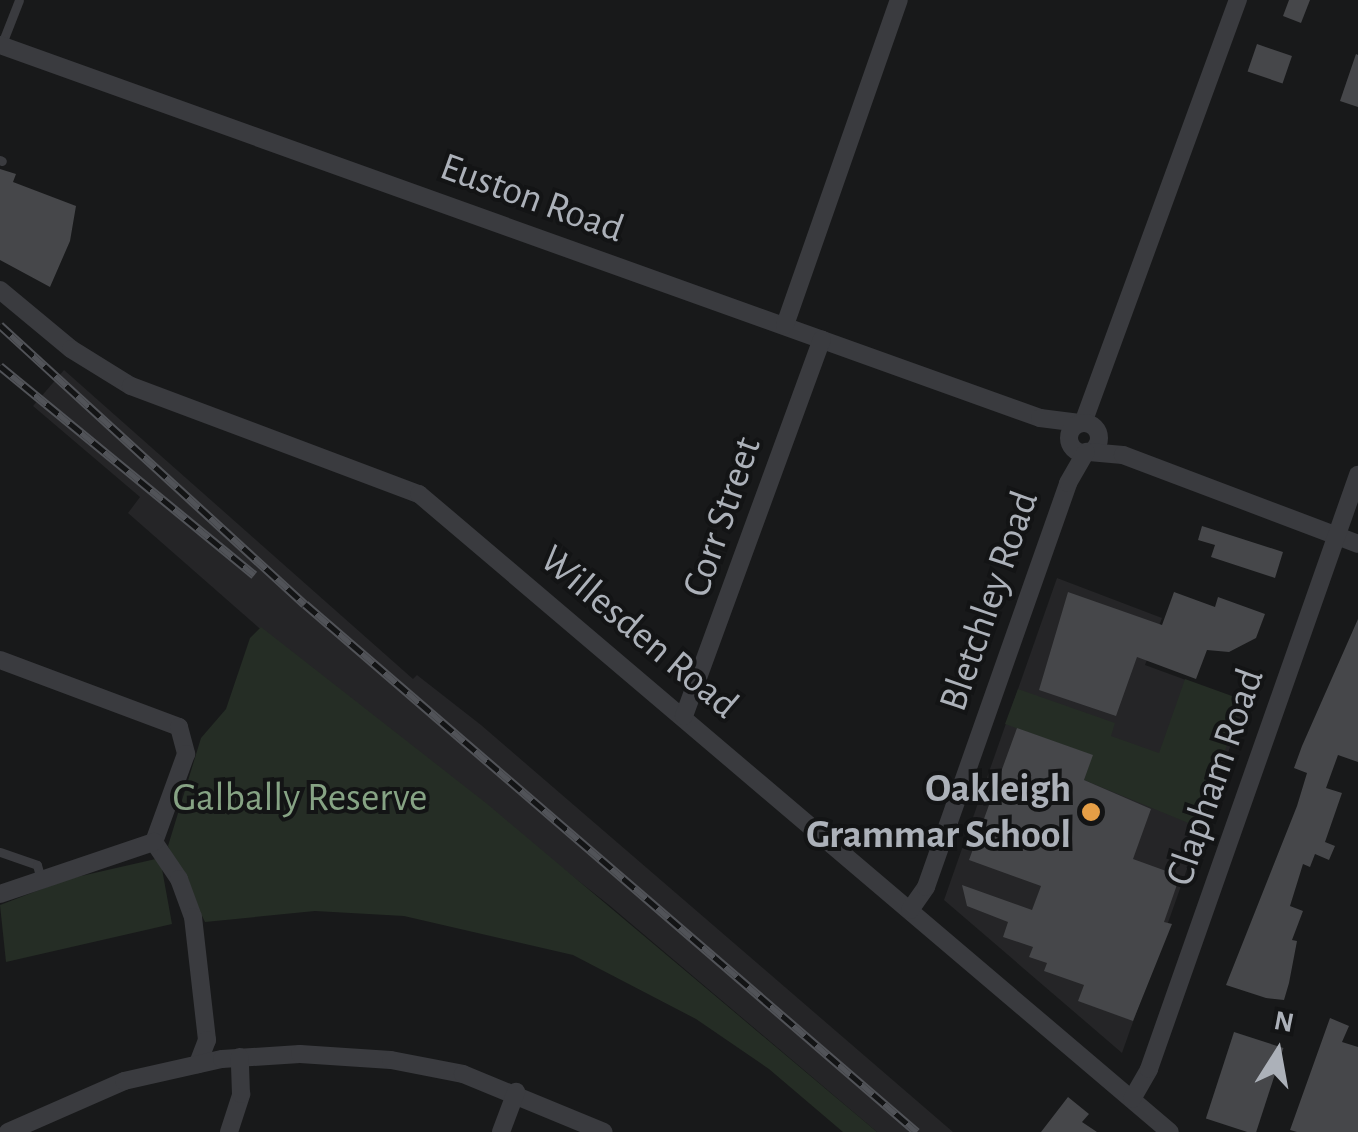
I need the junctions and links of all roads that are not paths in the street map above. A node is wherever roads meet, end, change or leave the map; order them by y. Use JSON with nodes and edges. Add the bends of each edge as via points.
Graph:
{"nodes":[{"id":1,"x":19,"y":0,"type":"edge"},
{"id":2,"x":899,"y":0,"type":"edge"},
{"id":3,"x":1238,"y":0,"type":"edge"},
{"id":4,"x":0,"y":46,"type":"edge"},
{"id":5,"x":0,"y":290,"type":"edge"},
{"id":6,"x":784,"y":326,"type":"junction"},
{"id":7,"x":822,"y":339,"type":"junction"},
{"id":8,"x":1040,"y":418,"type":"junction"},
{"id":9,"x":1089,"y":427,"type":"junction"},
{"id":10,"x":1079,"y":449,"type":"junction"},
{"id":11,"x":1123,"y":456,"type":"junction"},
{"id":12,"x":1358,"y":475,"type":"edge"},
{"id":13,"x":1336,"y":536,"type":"junction"},
{"id":14,"x":1358,"y":544,"type":"edge"},
{"id":15,"x":0,"y":660,"type":"edge"},
{"id":16,"x":684,"y":716,"type":"junction"},
{"id":17,"x":154,"y":842,"type":"junction"},
{"id":18,"x":0,"y":852,"type":"edge"},
{"id":19,"x":41,"y":879,"type":"junction"},
{"id":20,"x":0,"y":894,"type":"edge"},
{"id":21,"x":910,"y":910,"type":"junction"},
{"id":22,"x":240,"y":1058,"type":"junction"},
{"id":23,"x":198,"y":1064,"type":"junction"},
{"id":24,"x":516,"y":1092,"type":"junction"},
{"id":25,"x":1132,"y":1099,"type":"junction"},
{"id":26,"x":8,"y":1132,"type":"edge"},
{"id":27,"x":229,"y":1132,"type":"edge"},
{"id":28,"x":501,"y":1132,"type":"edge"},
{"id":29,"x":604,"y":1132,"type":"edge"},
{"id":30,"x":1170,"y":1132,"type":"edge"}],
"edges":[{"from":1,"to":4,"type":"lane"},
{"from":2,"to":6,"type":"street"},
{"from":3,"to":9,"type":"street"},
{"from":4,"to":6,"type":"street","name":"Euston Road"},
{"from":5,"to":16,"type":"street","name":"Willesden Road","via":[[85,360],[131,386],[420,494]]},
{"from":6,"to":7,"type":"street","name":"Euston Road"},
{"from":7,"to":8,"type":"street","name":"Euston Road"},
{"from":7,"to":16,"type":"street","name":"Corr Street"},
{"from":8,"to":9,"type":"street","name":"Euston Road"},
{"from":8,"to":10,"type":"street","name":"Euston Road"},
{"from":9,"to":10,"type":"street"},
{"from":9,"to":10,"type":"street","via":[[1070,432]]},
{"from":9,"to":11,"type":"street"},
{"from":10,"to":11,"type":"street"},
{"from":10,"to":21,"type":"street","name":"Bletchley Road","via":[[926,887]]},
{"from":11,"to":13,"type":"street"},
{"from":12,"to":13,"type":"street","name":"Clapham Road"},
{"from":13,"to":14,"type":"street"},
{"from":13,"to":25,"type":"street","name":"Clapham Road","via":[[1149,1069]]},
{"from":15,"to":17,"type":"street","via":[[179,728],[186,754]]},
{"from":16,"to":21,"type":"street","name":"Willesden Road"},
{"from":17,"to":19,"type":"street"},
{"from":17,"to":23,"type":"street","via":[[180,878],[193,916],[206,1040]]},
{"from":18,"to":19,"type":"lane","via":[[37,866]]},
{"from":19,"to":20,"type":"street"},
{"from":21,"to":25,"type":"street","name":"Willesden Road"},
{"from":22,"to":23,"type":"street"},
{"from":22,"to":24,"type":"street","via":[[392,1060]]},
{"from":22,"to":27,"type":"street","via":[[242,1094]]},
{"from":23,"to":26,"type":"street","via":[[124,1081]]},
{"from":24,"to":28,"type":"street"},
{"from":24,"to":29,"type":"street"},
{"from":25,"to":30,"type":"street","name":"Willesden Road"}]}
